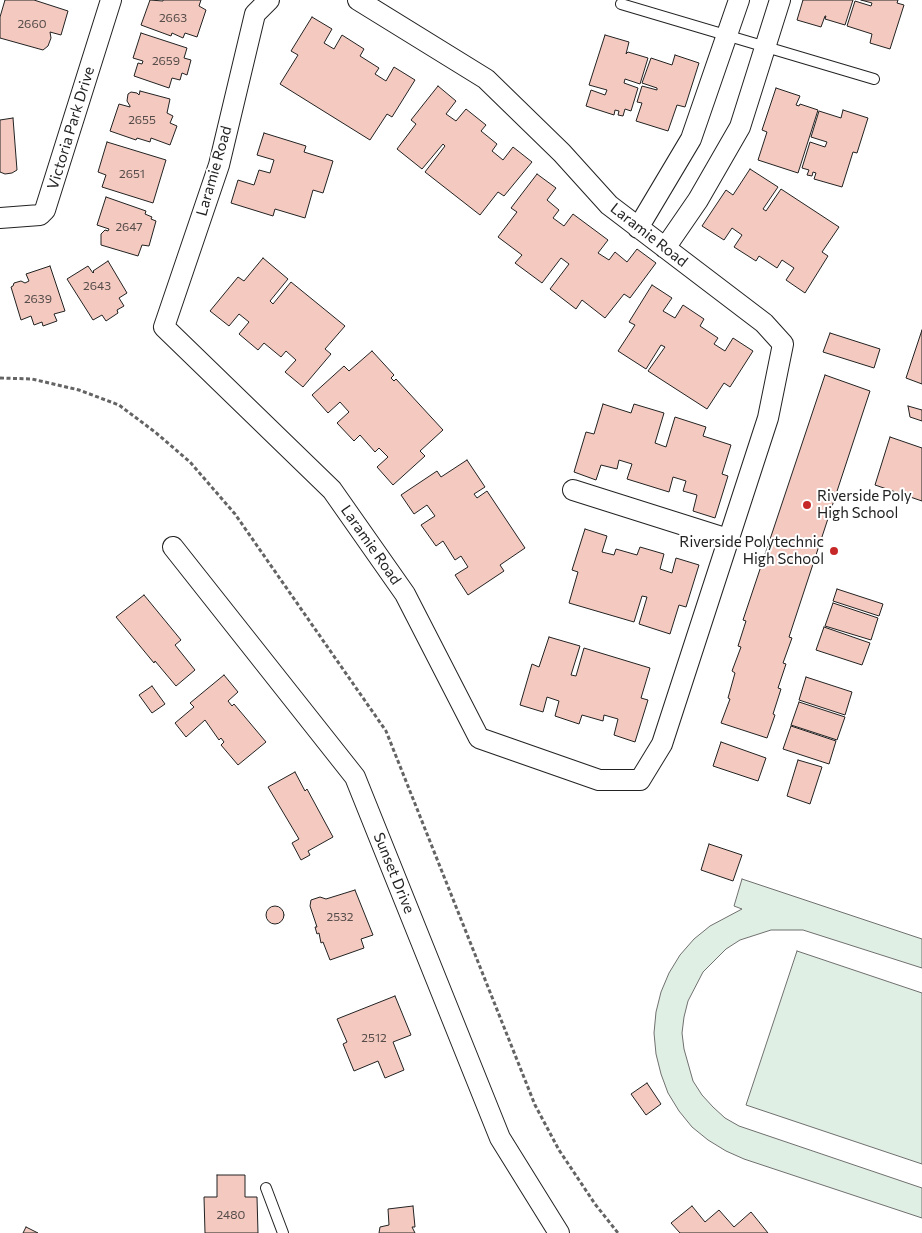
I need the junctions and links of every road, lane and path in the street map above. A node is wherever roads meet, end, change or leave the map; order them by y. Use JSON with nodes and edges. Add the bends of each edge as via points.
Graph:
{"nodes":[{"id":1,"x":111,"y":0,"type":"edge"},
{"id":2,"x":269,"y":0,"type":"edge"},
{"id":3,"x":358,"y":0,"type":"edge"},
{"id":4,"x":739,"y":0,"type":"edge"},
{"id":5,"x":780,"y":0,"type":"edge"},
{"id":6,"x":621,"y":4,"type":"dead end"},
{"id":7,"x":728,"y":36,"type":"junction"},
{"id":8,"x":765,"y":47,"type":"junction"},
{"id":9,"x":874,"y":78,"type":"dead end"},
{"id":10,"x":0,"y":218,"type":"edge"},
{"id":11,"x":638,"y":228,"type":"junction"},
{"id":12,"x":665,"y":248,"type":"junction"},
{"id":13,"x":573,"y":490,"type":"dead end"},
{"id":14,"x":728,"y":539,"type":"junction"},
{"id":15,"x":173,"y":547,"type":"dead end"},
{"id":16,"x":266,"y":1188,"type":"dead end"},
{"id":17,"x":283,"y":1233,"type":"edge"},
{"id":18,"x":559,"y":1233,"type":"edge"}],
"edges":[{"from":1,"to":10,"type":"street","name":"Victoria Park Drive","via":[[45,210],[40,215]]},
{"from":2,"to":14,"type":"street","name":"Laramie Road","via":[[255,14],[219,165],[164,327],[332,490],[405,594],[479,738],[599,780],[640,780],[662,744]]},
{"from":3,"to":11,"type":"street","name":"Laramie Road","via":[[486,79],[562,153],[609,205]]},
{"from":4,"to":7,"type":"street"},
{"from":5,"to":8,"type":"street"},
{"from":6,"to":7,"type":"lane"},
{"from":7,"to":8,"type":"lane"},
{"from":7,"to":11,"type":"street","via":[[692,139]]},
{"from":8,"to":9,"type":"lane"},
{"from":8,"to":12,"type":"street","via":[[740,127],[698,200]]},
{"from":11,"to":12,"type":"street","name":"Laramie Road"},
{"from":12,"to":14,"type":"street","name":"Laramie Road","via":[[764,322],[783,344],[768,418]]},
{"from":13,"to":14,"type":"street"},
{"from":15,"to":18,"type":"street","name":"Sunset Drive","via":[[355,777],[500,1138]]},
{"from":16,"to":17,"type":"lane"}]}
